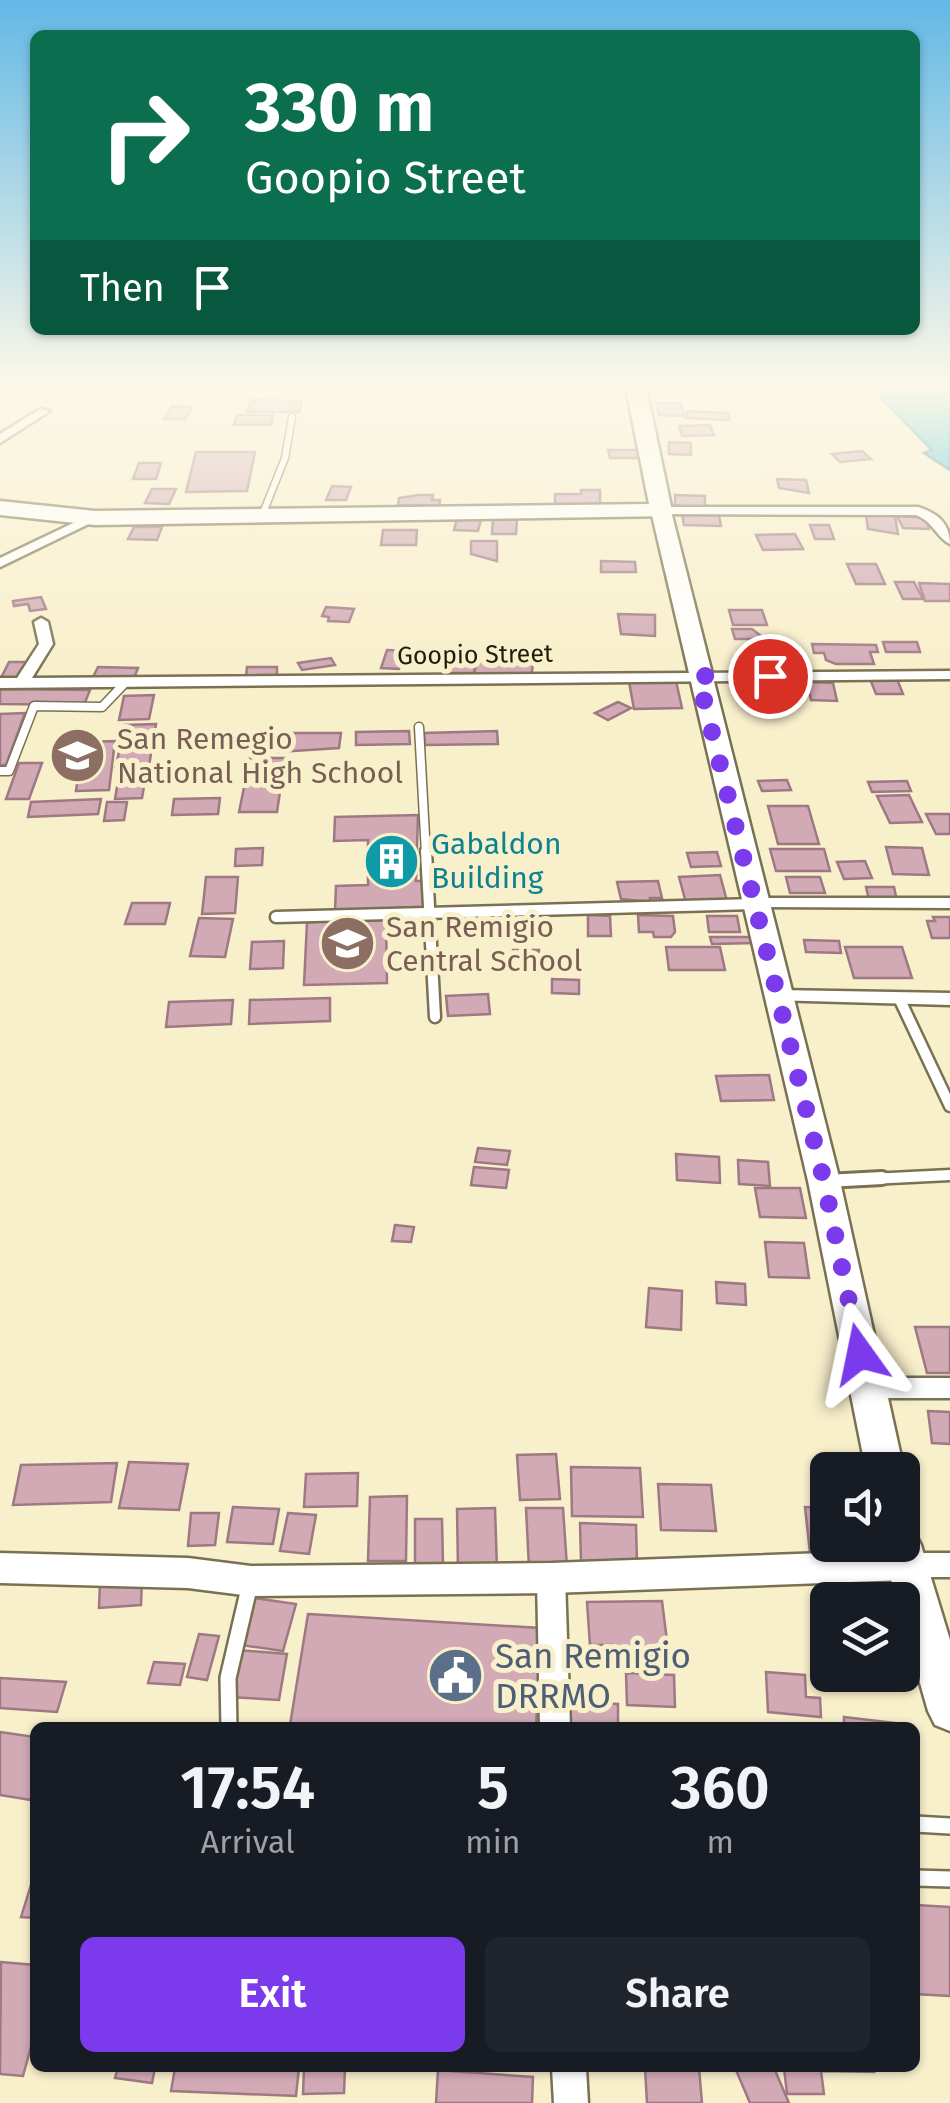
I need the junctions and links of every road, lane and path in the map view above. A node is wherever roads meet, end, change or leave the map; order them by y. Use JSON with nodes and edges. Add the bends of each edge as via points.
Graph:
{"nodes":[{"id":1,"x":276,"y":481,"type":"edge"},
{"id":2,"x":655,"y":481,"type":"edge"},
{"id":3,"x":0,"y":508,"type":"edge"},
{"id":4,"x":661,"y":510,"type":"junction"},
{"id":5,"x":95,"y":518,"type":"junction"},
{"id":6,"x":261,"y":518,"type":"junction"},
{"id":7,"x":950,"y":540,"type":"edge"},
{"id":8,"x":0,"y":564,"type":"edge"},
{"id":9,"x":41,"y":622,"type":"dead end"},
{"id":10,"x":950,"y":675,"type":"edge"},
{"id":11,"x":698,"y":676,"type":"junction"},
{"id":12,"x":0,"y":683,"type":"edge"},
{"id":13,"x":22,"y":683,"type":"junction"},
{"id":14,"x":125,"y":683,"type":"junction"},
{"id":15,"x":419,"y":727,"type":"dead end"},
{"id":16,"x":0,"y":771,"type":"edge"},
{"id":17,"x":950,"y":903,"type":"edge"},
{"id":18,"x":756,"y":904,"type":"junction"},
{"id":19,"x":430,"y":913,"type":"junction"},
{"id":20,"x":276,"y":917,"type":"dead end"},
{"id":21,"x":778,"y":996,"type":"junction"},
{"id":22,"x":900,"y":998,"type":"junction"},
{"id":23,"x":950,"y":999,"type":"edge"},
{"id":24,"x":435,"y":1017,"type":"dead end"},
{"id":25,"x":950,"y":1106,"type":"edge"},
{"id":26,"x":950,"y":1175,"type":"edge"},
{"id":27,"x":824,"y":1181,"type":"junction"},
{"id":28,"x":867,"y":1388,"type":"junction"},
{"id":29,"x":950,"y":1388,"type":"edge"},
{"id":30,"x":881,"y":1452,"type":"edge"},
{"id":31,"x":920,"y":1559,"type":"edge"},
{"id":32,"x":810,"y":1561,"type":"edge"},
{"id":33,"x":905,"y":1562,"type":"edge"},
{"id":34,"x":950,"y":1565,"type":"edge"},
{"id":35,"x":0,"y":1568,"type":"edge"},
{"id":36,"x":551,"y":1578,"type":"junction"},
{"id":37,"x":251,"y":1581,"type":"junction"},
{"id":38,"x":950,"y":1711,"type":"edge"},
{"id":39,"x":229,"y":1722,"type":"edge"},
{"id":40,"x":555,"y":1722,"type":"edge"},
{"id":41,"x":920,"y":1824,"type":"edge"},
{"id":42,"x":950,"y":1826,"type":"edge"},
{"id":43,"x":920,"y":1878,"type":"edge"},
{"id":44,"x":950,"y":1879,"type":"edge"},
{"id":45,"x":569,"y":2072,"type":"edge"},
{"id":46,"x":570,"y":2103,"type":"edge"}],
"edges":[{"from":1,"to":6,"type":"lane"},
{"from":2,"to":4,"type":"highway"},
{"from":3,"to":5,"type":"highway"},
{"from":4,"to":6,"type":"highway"},
{"from":4,"to":7,"type":"street","via":[[918,511]]},
{"from":4,"to":11,"type":"main road"},
{"from":5,"to":6,"type":"highway"},
{"from":5,"to":8,"type":"street"},
{"from":9,"to":13,"type":"street","via":[[46,644]]},
{"from":10,"to":11,"type":"street","name":"Goopio Street"},
{"from":11,"to":14,"type":"street","name":"Goopio Street"},
{"from":11,"to":18,"type":"main road"},
{"from":12,"to":13,"type":"street","name":"Goopio Street"},
{"from":13,"to":14,"type":"street","name":"Goopio Street"},
{"from":14,"to":16,"type":"lane","via":[[102,708],[34,706],[9,771]]},
{"from":15,"to":19,"type":"lane"},
{"from":17,"to":18,"type":"street"},
{"from":18,"to":19,"type":"lane"},
{"from":18,"to":21,"type":"main road"},
{"from":19,"to":20,"type":"lane"},
{"from":19,"to":24,"type":"lane"},
{"from":21,"to":22,"type":"street"},
{"from":21,"to":27,"type":"main road"},
{"from":22,"to":23,"type":"street"},
{"from":22,"to":25,"type":"lane"},
{"from":26,"to":27,"type":"lane"},
{"from":27,"to":28,"type":"main road"},
{"from":28,"to":29,"type":"street"},
{"from":28,"to":30,"type":"main road"},
{"from":31,"to":34,"type":"street"},
{"from":32,"to":36,"type":"street"},
{"from":33,"to":38,"type":"main road"},
{"from":35,"to":37,"type":"street","via":[[188,1572]]},
{"from":36,"to":37,"type":"street"},
{"from":36,"to":40,"type":"street"},
{"from":37,"to":39,"type":"lane","via":[[228,1678]]},
{"from":41,"to":42,"type":"lane"},
{"from":43,"to":44,"type":"lane"},
{"from":45,"to":46,"type":"street"}]}
